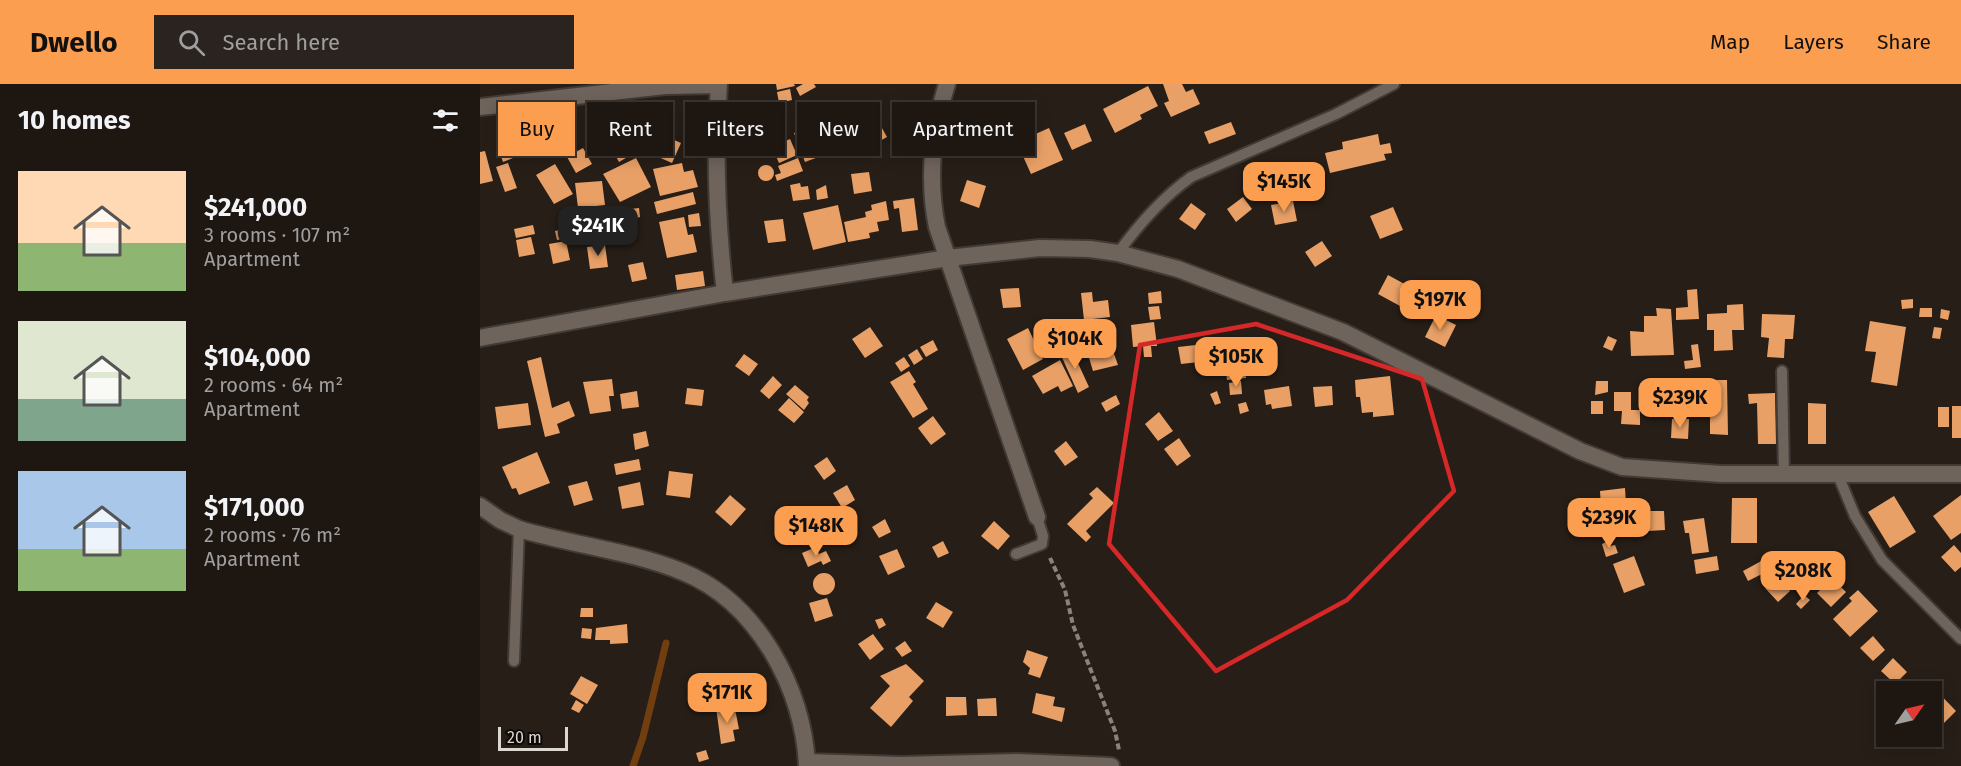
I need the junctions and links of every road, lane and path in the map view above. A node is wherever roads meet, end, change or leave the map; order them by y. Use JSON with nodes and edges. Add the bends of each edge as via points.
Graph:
{"nodes":[{"id":1,"x":719,"y":84,"type":"edge"},
{"id":2,"x":947,"y":84,"type":"edge"},
{"id":3,"x":1394,"y":84,"type":"edge"},
{"id":4,"x":480,"y":107,"type":"edge"},
{"id":5,"x":1118,"y":253,"type":"junction"},
{"id":6,"x":948,"y":258,"type":"junction"},
{"id":7,"x":725,"y":293,"type":"junction"},
{"id":8,"x":480,"y":338,"type":"edge"},
{"id":9,"x":1782,"y":371,"type":"dead end"},
{"id":10,"x":1784,"y":474,"type":"junction"},
{"id":11,"x":1961,"y":474,"type":"edge"},
{"id":12,"x":1838,"y":475,"type":"junction"},
{"id":13,"x":480,"y":506,"type":"edge"},
{"id":14,"x":1037,"y":517,"type":"joint"},
{"id":15,"x":519,"y":529,"type":"junction"},
{"id":16,"x":1042,"y":544,"type":"junction"},
{"id":17,"x":1016,"y":554,"type":"dead end"},
{"id":18,"x":1961,"y":639,"type":"edge"},
{"id":19,"x":514,"y":661,"type":"dead end"},
{"id":20,"x":1115,"y":761,"type":"edge"},
{"id":21,"x":807,"y":764,"type":"edge"}],
"edges":[{"from":1,"to":4,"type":"street","via":[[665,86]]},
{"from":1,"to":7,"type":"street","via":[[715,177]]},
{"from":2,"to":6,"type":"street","via":[[931,154],[932,199]]},
{"from":3,"to":5,"type":"lane","via":[[1336,114],[1191,177],[1138,226]]},
{"from":5,"to":6,"type":"street","via":[[1040,248]]},
{"from":5,"to":10,"type":"street","via":[[1229,287],[1343,332],[1622,467]]},
{"from":6,"to":7,"type":"street"},
{"from":6,"to":14,"type":"street"},
{"from":7,"to":8,"type":"street"},
{"from":9,"to":10,"type":"lane"},
{"from":10,"to":12,"type":"street"},
{"from":11,"to":12,"type":"street"},
{"from":12,"to":18,"type":"lane","via":[[1855,516],[1882,560]]},
{"from":13,"to":15,"type":"street"},
{"from":14,"to":16,"type":"lane"},
{"from":15,"to":19,"type":"lane"},
{"from":15,"to":21,"type":"street","via":[[684,572],[724,598],[761,636],[788,680],[800,718]]},
{"from":16,"to":17,"type":"lane"},
{"from":16,"to":20,"type":"path","via":[[1065,590],[1072,626],[1115,731]]},
{"from":20,"to":21,"type":"street"}]}
